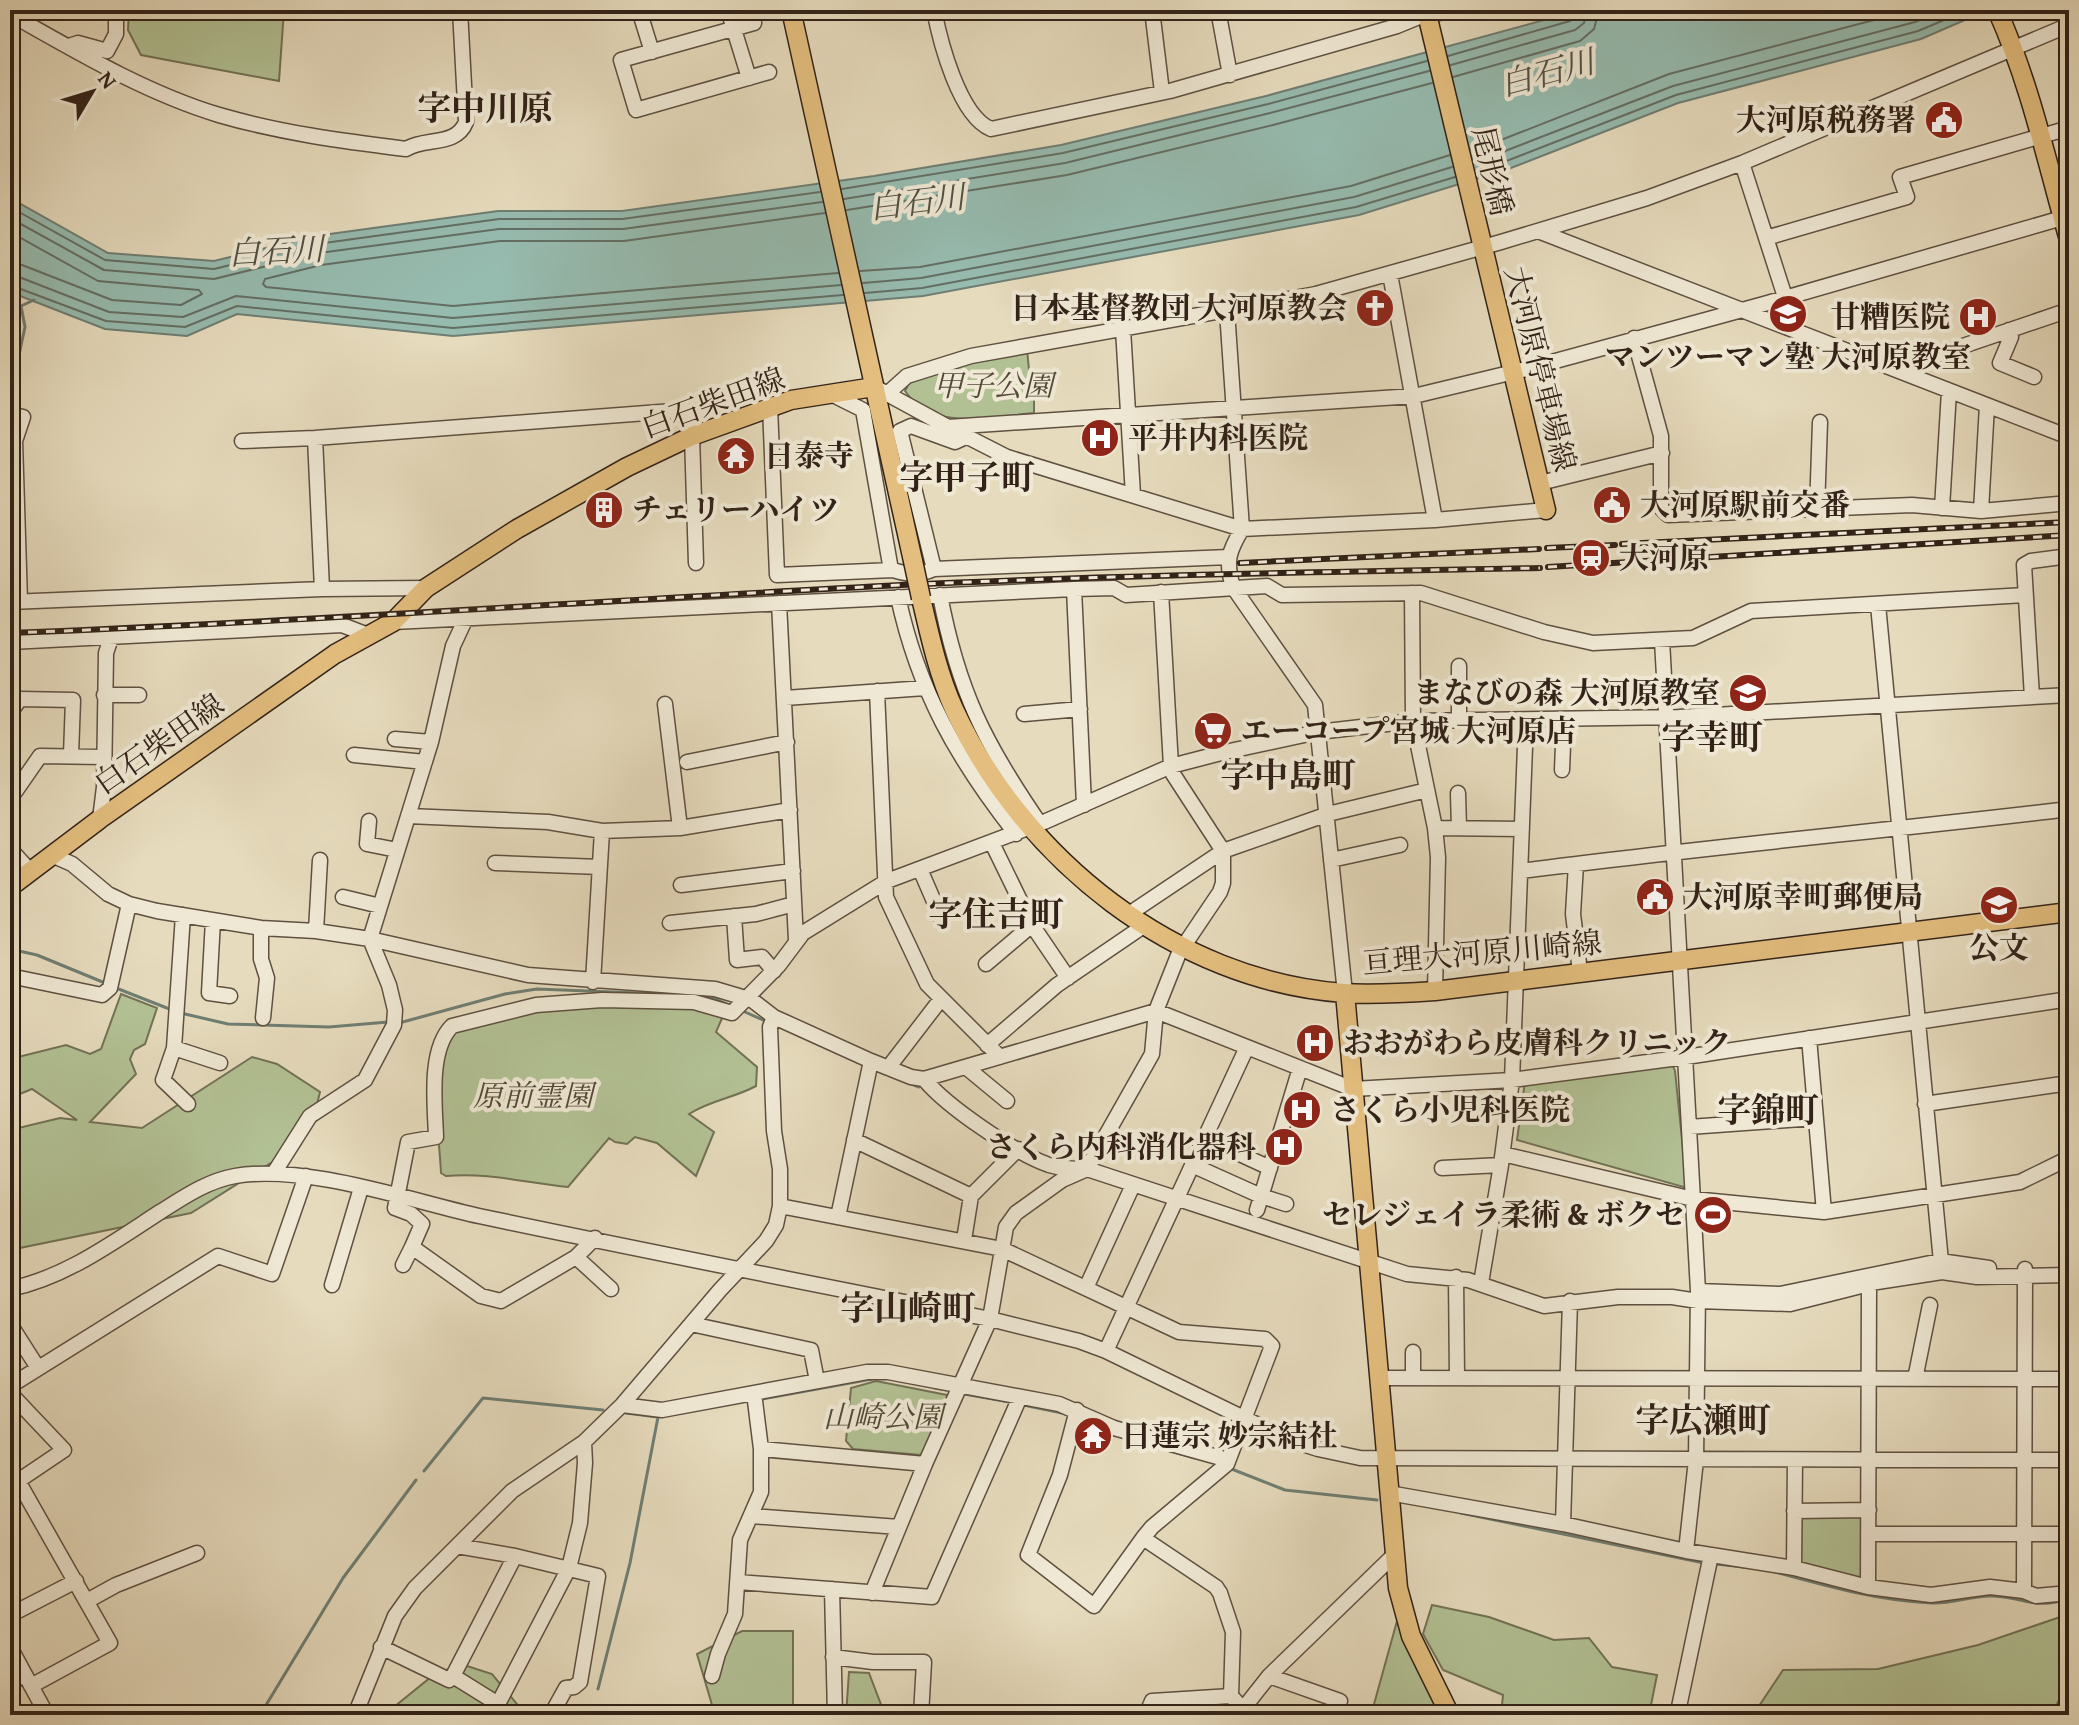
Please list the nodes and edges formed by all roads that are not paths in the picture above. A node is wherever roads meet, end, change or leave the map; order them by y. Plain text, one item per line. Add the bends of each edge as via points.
1 (116, 10) edge
2 (460, 10) edge
3 (639, 10) edge
4 (728, 10) edge
5 (791, 10) edge
6 (934, 10) edge
7 (1152, 10) edge
8 (1218, 10) edge
9 (1455, 10) edge
10 (1997, 10) edge
11 (10, 14) edge
12 (1427, 15) edge
13 (754, 23) dead end
14 (2069, 25) edge
15 (733, 29) junction
16 (2013, 46) junction
17 (68, 47) junction
18 (652, 52) junction
19 (769, 72) dead end
20 (1230, 75) junction
21 (749, 78) junction
22 (1162, 92) junction
23 (2069, 128) edge
24 (2041, 136) junction
25 (1742, 163) junction
26 (2066, 217) edge
27 (1538, 231) junction
28 (1766, 238) junction
29 (2069, 240) edge
30 (1481, 244) junction
31 (1390, 274) junction
32 (1785, 297) junction
33 (1738, 310) junction
34 (2069, 310) edge
35 (1227, 311) junction
36 (1123, 329) junction
37 (2009, 330) junction
38 (1634, 338) junction
39 (1895, 369) junction
40 (1512, 372) junction
41 (2034, 377) dead end
42 (877, 384) junction
43 (1949, 391) junction
44 (831, 394) junction
45 (1414, 396) junction
46 (1987, 405) junction
47 (770, 407) junction
48 (1234, 410) junction
49 (10, 414) edge
50 (1129, 416) junction
51 (1820, 422) dead end
52 (948, 427) junction
53 (692, 436) junction
54 (968, 436) junction
55 (2069, 437) edge
56 (315, 438) junction
57 (242, 441) dead end
58 (1662, 453) junction
59 (1540, 483) junction
60 (1133, 495) junction
61 (2069, 503) edge
62 (1942, 508) junction
63 (1546, 510) joint
64 (1817, 510) junction
65 (1981, 511) junction
66 (1435, 520) junction
67 (1242, 529) junction
68 (2069, 556) edge
69 (1229, 557) junction
70 (696, 563) dead end
71 (934, 569) junction
72 (891, 570) junction
73 (1233, 587) junction
74 (426, 588) junction
75 (322, 589) junction
76 (1074, 589) junction
77 (1161, 592) junction
78 (1412, 593) junction
79 (940, 595) junction
80 (2025, 595) junction
81 (898, 597) junction
82 (15, 602) edge
83 (779, 603) junction
84 (1878, 605) junction
85 (466, 618) junction
86 (393, 622) junction
87 (112, 635) junction
88 (368, 635) junction
89 (1662, 640) junction
90 (10, 642) edge
91 (1459, 666) dead end
92 (925, 688) junction
93 (877, 691) junction
94 (104, 695) junction
95 (139, 695) dead end
96 (2069, 695) edge
97 (2032, 697) junction
98 (785, 698) junction
99 (665, 704) dead end
100 (1888, 705) junction
101 (1080, 709) junction
102 (10, 713) edge
103 (1024, 714) dead end
104 (1667, 717) junction
105 (1564, 720) junction
106 (1413, 721) junction
107 (1459, 721) junction
108 (1526, 721) junction
109 (1318, 732) junction
110 (395, 739) dead end
111 (431, 742) junction
112 (787, 742) junction
113 (71, 755) junction
114 (354, 755) dead end
115 (103, 757) junction
116 (425, 762) junction
117 (687, 762) dead end
118 (1171, 766) junction
119 (1562, 770) dead end
120 (10, 789) edge
121 (1427, 790) junction
122 (1458, 793) dead end
123 (1084, 805) junction
124 (2069, 809) edge
125 (790, 810) junction
126 (1328, 814) junction
127 (408, 816) junction
128 (100, 819) junction
129 (369, 821) dead end
130 (680, 828) junction
131 (1029, 828) junction
132 (1435, 828) junction
133 (1459, 828) junction
134 (1522, 829) junction
135 (1900, 829) junction
136 (602, 831) junction
137 (992, 843) junction
138 (1400, 845) dead end
139 (10, 849) edge
140 (397, 850) junction
141 (1223, 851) junction
142 (1674, 851) junction
143 (54, 856) junction
144 (320, 860) dead end
145 (1331, 860) junction
146 (495, 863) dead end
147 (1576, 864) junction
148 (600, 867) junction
149 (920, 869) junction
150 (793, 871) junction
151 (1521, 871) junction
152 (31, 872) junction
153 (887, 881) junction
154 (681, 885) dead end
155 (10, 887) edge
156 (343, 897) dead end
157 (129, 904) junction
158 (794, 904) junction
159 (380, 906) junction
160 (2069, 912) edge
161 (1129, 914) junction
162 (183, 915) junction
163 (734, 916) junction
164 (213, 920) junction
165 (942, 920) dead end
166 (670, 923) dead end
167 (1032, 925) junction
168 (1145, 925) junction
169 (261, 928) junction
170 (316, 931) junction
171 (1910, 933) junction
172 (370, 939) junction
173 (796, 940) junction
174 (1182, 946) junction
175 (1679, 961) junction
176 (986, 964) dead end
177 (774, 971) junction
178 (1580, 972) junction
179 (10, 976) edge
180 (1068, 978) junction
181 (1516, 981) junction
182 (593, 982) junction
183 (1435, 991) junction
184 (1345, 993) junction
185 (230, 996) dead end
186 (748, 999) junction
187 (941, 999) junction
188 (2069, 999) edge
189 (1156, 1011) junction
190 (774, 1017) junction
191 (263, 1018) dead end
192 (1917, 1021) junction
193 (1809, 1038) junction
194 (987, 1045) junction
195 (1247, 1047) junction
196 (174, 1048) junction
197 (1000, 1057) junction
198 (1686, 1057) junction
199 (871, 1061) junction
200 (220, 1063) dead end
201 (888, 1068) junction
202 (967, 1068) junction
203 (1300, 1068) junction
204 (924, 1079) junction
205 (1512, 1080) junction
206 (2069, 1083) edge
207 (1353, 1089) junction
208 (1007, 1101) dead end
209 (188, 1104) dead end
210 (1925, 1104) junction
211 (1816, 1118) junction
212 (1689, 1127) junction
213 (1205, 1138) junction
214 (854, 1140) junction
215 (1018, 1149) junction
216 (2069, 1158) edge
217 (1502, 1159) junction
218 (1192, 1165) junction
219 (1270, 1168) junction
220 (1442, 1168) dead end
221 (1087, 1169) junction
222 (274, 1173) junction
223 (306, 1176) junction
224 (1133, 1185) junction
225 (361, 1188) junction
226 (397, 1196) junction
227 (971, 1196) junction
228 (1934, 1196) junction
229 (1693, 1199) junction
230 (1176, 1200) junction
231 (1259, 1203) junction
232 (1286, 1204) dead end
233 (780, 1206) junction
234 (1494, 1209) junction
235 (1824, 1212) junction
236 (838, 1217) junction
237 (1538, 1220) dead end
238 (595, 1238) junction
239 (964, 1240) junction
240 (412, 1247) junction
241 (1002, 1249) junction
242 (576, 1257) junction
243 (1368, 1260) junction
244 (403, 1265) dead end
245 (1941, 1266) junction
246 (2069, 1266) edge
247 (740, 1269) junction
248 (2025, 1273) junction
249 (2069, 1275) edge
250 (1456, 1277) junction
251 (1481, 1279) junction
252 (332, 1285) dead end
253 (1869, 1286) junction
254 (1086, 1288) junction
255 (10, 1289) edge
256 (611, 1289) dead end
257 (1698, 1296) junction
258 (1570, 1301) junction
259 (1930, 1305) dead end
260 (1126, 1307) junction
261 (990, 1319) junction
262 (10, 1324) edge
263 (691, 1324) junction
264 (1106, 1351) junction
265 (1413, 1352) dead end
266 (38, 1368) junction
267 (1378, 1378) junction
268 (1413, 1378) junction
269 (1457, 1378) junction
270 (1566, 1378) junction
271 (1697, 1379) junction
272 (1869, 1379) junction
273 (1915, 1379) junction
274 (2024, 1379) junction
275 (2069, 1379) edge
276 (817, 1381) junction
277 (10, 1386) edge
278 (959, 1387) junction
279 (10, 1393) edge
280 (754, 1393) junction
281 (1020, 1397) junction
282 (622, 1405) junction
283 (1076, 1414) junction
284 (1243, 1419) junction
285 (584, 1442) junction
286 (761, 1449) junction
287 (1386, 1459) junction
288 (1564, 1460) junction
289 (1696, 1460) junction
290 (1795, 1460) junction
291 (1869, 1460) junction
292 (2023, 1460) junction
293 (2069, 1460) edge
294 (925, 1464) junction
295 (1225, 1465) junction
296 (1389, 1493) junction
297 (1869, 1510) junction
298 (1794, 1511) junction
299 (751, 1516) junction
300 (1563, 1524) junction
301 (899, 1527) junction
302 (1868, 1534) junction
303 (2024, 1534) junction
304 (2069, 1534) edge
305 (1143, 1538) junction
306 (457, 1546) junction
307 (1686, 1551) junction
308 (197, 1553) dead end
309 (1394, 1555) junction
310 (515, 1556) junction
311 (1710, 1560) junction
312 (569, 1568) junction
313 (1794, 1568) junction
314 (76, 1581) junction
315 (738, 1582) junction
316 (1868, 1587) junction
317 (832, 1589) junction
318 (2024, 1591) junction
319 (872, 1593) junction
320 (2069, 1593) edge
321 (87, 1601) junction
322 (10, 1615) edge
323 (10, 1647) edge
324 (381, 1647) junction
325 (833, 1657) junction
326 (453, 1676) junction
327 (712, 1676) dead end
328 (1269, 1676) junction
329 (28, 1680) junction
330 (10, 1682) edge
331 (1231, 1696) junction
332 (1340, 1701) dead end
333 (1679, 1707) dead end
334 (2069, 1709) edge
335 (504, 1710) edge
336 (1244, 1713) edge
337 (47, 1715) edge
338 (355, 1715) edge
339 (551, 1715) edge
340 (835, 1715) edge
341 (921, 1715) edge
342 (1146, 1715) edge
343 (1450, 1715) edge
344 (2065, 1715) edge

1 - 17 street via 116,34 107,51 78,43
2 - 17 street via 466,122 452,138 416,142 406,149 306,137 218,114 156,91
3 - 18 street
4 - 15 street
5 - 42 main road
6 - 22 street via 941,48 965,101 981,125 991,129
7 - 22 street
8 - 20 street
9 - 12 street
10 - 16 main road
11 - 17 street
12 - 20 street
12 - 30 main road, 尾形橋
13 - 15 street
14 - 16 street
15 - 18 street
15 - 21 street
16 - 24 main road
16 - 25 street
18 - 21 street via 621,60 636,110
19 - 21 street
20 - 22 street
23 - 24 street
24 - 26 main road
24 - 28 street via 1900,177 1907,197
25 - 27 street
25 - 28 street
26 - 29 main road
26 - 32 street
27 - 30 street
27 - 33 street
28 - 32 street
30 - 31 street
30 - 40 main road, 大河原停車場線
31 - 35 street
31 - 45 street
32 - 33 street
33 - 38 street
33 - 39 street
34 - 37 street
35 - 36 street
35 - 48 street
36 - 42 street via 956,360
36 - 50 street
37 - 39 street
37 - 41 street via 2000,363
38 - 40 street
38 - 58 street
39 - 43 street
40 - 45 street
40 - 59 main road, 大河原停車場線
42 - 44 main road, 白石柴田線
42 - 52 street
42 - 131 main road, bridge via 939,668 974,749
43 - 46 street
43 - 62 street
44 - 47 main road, 白石柴田線
44 - 72 street via 863,410
45 - 48 street
45 - 66 street
46 - 55 street
46 - 65 street
47 - 53 main road, 白石柴田線
47 - 72 street via 777,575
48 - 50 street
48 - 67 street
49 - 82 street via 23,417 15,441
50 - 52 street
50 - 60 street
51 - 64 street
52 - 54 street
53 - 56 street via 686,410
53 - 70 street
53 - 74 main road, 白石柴田線 via 576,495
54 - 60 street via 1007,457
54 - 71 street via 955,442 911,426 900,431
56 - 57 street
56 - 75 street
58 - 59 street
58 - 64 street via 1661,508 1668,515
59 - 63 main road, 大河原停車場線
60 - 67 street
61 - 65 street
62 - 64 street
62 - 65 street
63 - 66 street
66 - 67 street
67 - 69 street
68 - 80 street via 2026,562
69 - 71 street
69 - 73 street
71 - 72 street via 903,574
73 - 77 street
73 - 78 street via 1267,586 1282,595
73 - 109 street via 1311,698
74 - 75 street
74 - 86 main road, 白石柴田線
75 - 82 street
76 - 77 street via 1114,588 1126,595
76 - 79 street
76 - 101 street
77 - 118 street
78 - 89 street via 1593,643
78 - 106 street
79 - 81 street
79 - 131 street via 973,713
80 - 84 street
80 - 97 street
81 - 83 street
81 - 92 street
83 - 85 street
83 - 98 street
84 - 89 street via 1751,611 1693,638
84 - 100 street
85 - 86 street
85 - 111 street via 453,646
86 - 88 main road, 白石柴田線
87 - 88 street via 342,625
87 - 90 street
87 - 94 street
88 - 128 main road, 白石柴田線
89 - 104 street
91 - 107 street
92 - 93 street
92 - 131 street via 970,774
93 - 98 street
93 - 153 street
94 - 95 street
94 - 115 street
96 - 97 street
97 - 100 street
98 - 112 street
99 - 130 street
100 - 104 street
100 - 135 street
101 - 103 street
101 - 123 street
102 - 113 street via 20,699 73,700
104 - 105 street
104 - 142 street
105 - 108 street
105 - 119 street
106 - 107 street
106 - 109 street
106 - 121 street
107 - 108 street
108 - 134 street
109 - 118 street
109 - 126 street
110 - 111 street
111 - 116 street
112 - 117 street
112 - 125 street
113 - 115 street
113 - 120 street via 40,756 15,792
114 - 116 street
115 - 128 street
116 - 127 street
118 - 123 street
118 - 141 street
121 - 126 street
121 - 132 street
122 - 133 street
123 - 131 street
124 - 135 street
125 - 130 street
125 - 150 street
126 - 141 street
126 - 145 street
127 - 136 street via 548,822
127 - 140 street
128 - 143 main road, 白石柴田線
129 - 140 street via 367,844
130 - 136 street
131 - 137 street
131 - 161 main road via 1066,866
132 - 133 street
132 - 183 street
133 - 134 street
134 - 151 street
135 - 142 street
135 - 171 street
136 - 148 street
137 - 149 street
137 - 167 street
138 - 145 street
139 - 152 street
140 - 159 street
141 - 161 street
141 - 174 street via 1220,892
142 - 147 street
142 - 175 street
143 - 152 main road, 白石柴田線
143 - 157 street
144 - 170 street
145 - 184 street
146 - 148 street
147 - 151 street
147 - 178 street via 1573,914
148 - 182 street
149 - 153 street
149 - 165 street
150 - 154 street
150 - 158 street
151 - 181 street
152 - 155 main road, 白石柴田線
153 - 173 street
153 - 187 street via 886,897 927,984
156 - 159 street
157 - 162 street
157 - 179 street via 106,993
158 - 163 street
158 - 173 street
159 - 172 street
160 - 171 main road, 亘理大河原川崎線
161 - 168 main road
162 - 164 street
162 - 196 street
163 - 166 street
163 - 177 street via 737,960 762,957
164 - 169 street
164 - 185 street via 209,993
167 - 176 street
167 - 180 street
168 - 174 main road
168 - 180 street
169 - 170 street
169 - 191 street via 267,978
170 - 172 street
171 - 175 main road, 亘理大河原川崎線
171 - 192 street
172 - 182 street via 498,969
172 - 222 street via 389,985 395,1022 365,1080 310,1116
173 - 177 street
174 - 184 main road via 1260,977
174 - 189 street
175 - 178 main road, 亘理大河原川崎線
175 - 198 street
177 - 186 street
178 - 181 main road, 亘理大河原川崎線
180 - 194 street
181 - 183 main road, 亘理大河原川崎線
181 - 205 street
182 - 186 street via 715,989
183 - 184 main road, 亘理大河原川崎線
184 - 207 main road, 亘理大河原川崎線
186 - 190 street
186 - 226 street via 732,1013 694,1002 555,1003 452,1026 445,1033 433,1082 436,1137 408,1142
187 - 194 street
187 - 201 street
188 - 192 street
189 - 195 street
189 - 197 street
189 - 221 street via 1152,1054
190 - 199 street
190 - 233 street via 770,1027
192 - 193 street
192 - 210 street
193 - 198 street
193 - 211 street
194 - 197 street
195 - 203 street
195 - 213 street
196 - 200 street
196 - 209 street via 163,1080
197 - 202 street
198 - 205 street
198 - 212 street
199 - 201 street
199 - 214 street
201 - 204 street
202 - 204 street
202 - 208 street
203 - 207 street
203 - 219 street
204 - 215 street
205 - 207 street
205 - 217 street
206 - 210 street
207 - 243 main road, 亘理大河原川崎線
210 - 228 street
211 - 212 street
211 - 235 street
212 - 229 street
213 - 218 street
213 - 219 street
214 - 227 street
214 - 236 street
215 - 221 street via 1046,1164
215 - 227 street
216 - 228 street via 2020,1182
217 - 220 street
217 - 229 street
217 - 234 street
218 - 230 street
218 - 231 street
219 - 231 street
221 - 224 street
221 - 241 street via 1016,1213 1006,1227
222 - 223 street
222 - 255 street via 213,1181 75,1266
223 - 225 street
223 - 266 street via 272,1274 218,1256
224 - 230 street
224 - 254 street
225 - 226 street
225 - 252 street
226 - 238 street
226 - 240 street via 395,1208 422,1224
227 - 239 street
228 - 235 street
228 - 245 street
229 - 235 street
229 - 257 street
230 - 243 street
230 - 260 street
231 - 232 street
233 - 236 street
233 - 247 street via 771,1233
234 - 237 street
234 - 251 street
236 - 239 street
238 - 242 street
238 - 247 street
239 - 241 street
240 - 242 street via 481,1296 501,1301
240 - 244 street
241 - 254 street
241 - 261 street
242 - 256 street
243 - 250 street via 1407,1274
243 - 267 main road, 亘理大河原川崎線
245 - 248 street via 1977,1277
245 - 253 street
245 - 257 street via 1780,1294
246 - 248 street
247 - 261 street
247 - 263 street
248 - 249 street
248 - 274 street
250 - 251 street
250 - 269 street
251 - 258 street via 1538,1305
253 - 257 street via 1790,1304
253 - 272 street
254 - 260 street
257 - 258 street
257 - 271 street
258 - 270 street
259 - 273 street
260 - 264 street
260 - 284 street via 1179,1332 1265,1339 1272,1346
261 - 264 street
261 - 278 street
262 - 266 street
263 - 276 street via 811,1350
263 - 282 street
264 - 284 street
265 - 268 street
266 - 277 street
267 - 268 street
267 - 287 main road, 亘理大河原川崎線
268 - 269 street
269 - 270 street
270 - 271 street
270 - 288 street
271 - 272 street
271 - 289 street
272 - 273 street
272 - 291 street
273 - 274 street
274 - 275 street
274 - 292 street
276 - 278 street via 878,1371
276 - 280 street
278 - 281 street
278 - 294 street
279 - 314 street via 64,1450 18,1481
280 - 282 street via 662,1410
280 - 286 street
281 - 283 street
281 - 319 street via 932,1597
282 - 285 street
283 - 295 street
283 - 305 street via 1060,1475 1028,1555 1094,1606
284 - 287 street via 1318,1449
284 - 295 street
285 - 306 street via 512,1491
285 - 312 street via 580,1523
286 - 294 street
286 - 299 street via 761,1492
287 - 288 street
287 - 296 main road, 亘理大河原川崎線
288 - 289 street
288 - 300 street
289 - 290 street
289 - 307 street
290 - 291 street
290 - 298 street
291 - 292 street
291 - 297 street
292 - 293 street
292 - 303 street
294 - 301 street
295 - 305 street
296 - 300 street
296 - 309 main road, 亘理大河原川崎線
297 - 298 street
297 - 302 street
298 - 313 street
299 - 301 street
299 - 315 street via 740,1540
300 - 307 street
301 - 319 street
302 - 303 street
302 - 316 street
303 - 304 street
303 - 318 street
305 - 331 street via 1220,1593 1233,1632
306 - 310 street
306 - 324 street via 403,1602
307 - 311 street
308 - 321 street
309 - 328 street
309 - 343 main road, 亘理大河原川崎線 via 1411,1636
310 - 312 street
310 - 326 street
311 - 313 street
311 - 333 street
312 - 335 street
312 - 339 street via 598,1576 580,1682 566,1688
313 - 316 street
314 - 321 street
314 - 322 street
315 - 317 street
315 - 327 street via 735,1614
316 - 318 street via 1931,1595 1990,1587
317 - 319 street
317 - 325 street
318 - 320 street via 2036,1596
321 - 329 street via 110,1643
323 - 329 street
324 - 326 street via 449,1680
324 - 338 street
325 - 340 street
325 - 341 street via 924,1662
326 - 335 street
328 - 332 street
328 - 336 street
329 - 330 street
329 - 337 street
331 - 336 street
331 - 342 street via 1152,1701
334 - 344 street

